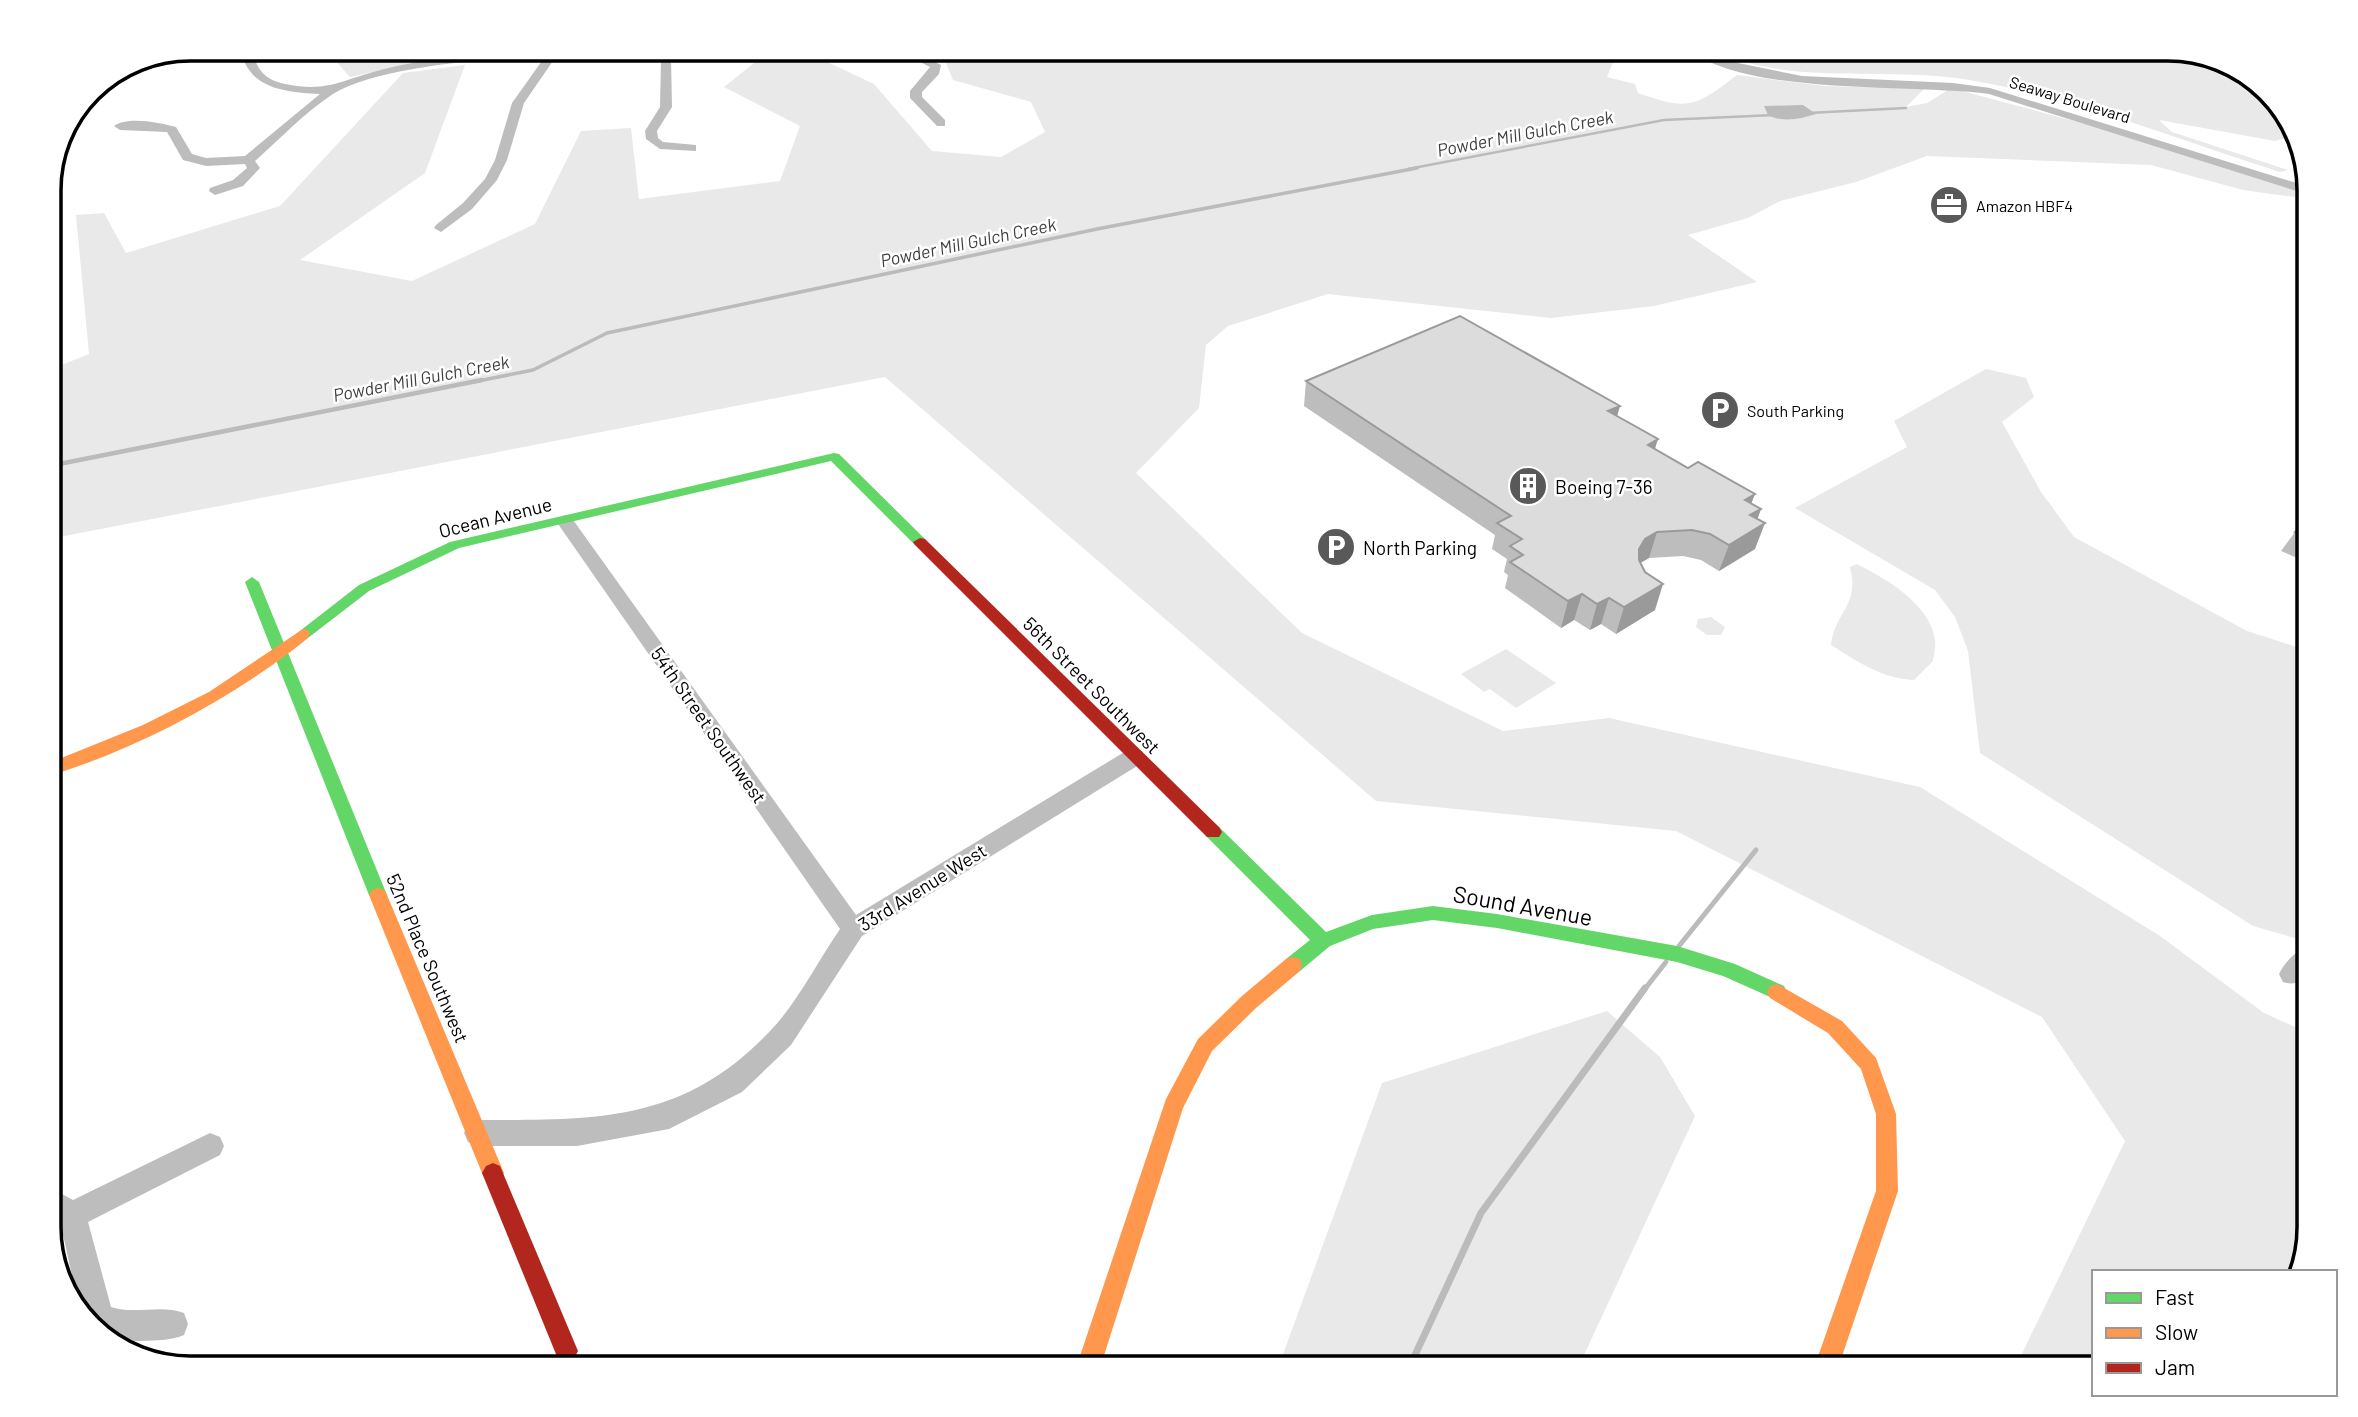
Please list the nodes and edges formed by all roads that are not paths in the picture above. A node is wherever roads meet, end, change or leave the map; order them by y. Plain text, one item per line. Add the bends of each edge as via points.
1 (1719, 61) edge
2 (248, 62) edge
3 (448, 62) edge
4 (547, 62) edge
5 (666, 62) edge
6 (928, 62) edge
7 (330, 91) junction
8 (941, 122) dead end
9 (120, 126) dead end
10 (692, 148) dead end
11 (248, 160) junction
12 (2296, 187) edge
13 (215, 191) dead end
14 (441, 228) dead end
15 (834, 457) joint
16 (565, 521) junction
17 (252, 582) dead end
18 (279, 654) junction
19 (1134, 757) junction
20 (62, 765) edge
21 (852, 929) junction
22 (1323, 941) junction
23 (478, 1132) junction
24 (211, 1146) dead end
25 (62, 1212) edge
26 (62, 1226) edge
27 (99, 1318) edge
28 (99, 1318) edge
29 (173, 1324) dead end
30 (565, 1351) dead end
31 (1092, 1356) edge
32 (1830, 1356) edge

1 - 12 street, Seaway Boulevard via 1766,76 1820,82 1944,84 1990,91
2 - 7 street via 259,78 281,86
3 - 7 street via 346,83
4 - 14 street via 519,100 506,130 501,160 490,180 470,206
5 - 10 street via 666,107 651,131 652,139 660,145
6 - 8 street via 936,65 935,72 916,91 916,98
7 - 11 street
9 - 11 street via 172,130 187,157 206,162
11 - 13 street via 254,168 238,183
15 - 16 street, Ocean Avenue
15 - 19 street, 56th Street Southwest
16 - 18 street, Ocean Avenue via 455,545 399,569 338,606
16 - 21 street, 54th Street Southwest
17 - 18 street, 52nd Place Southwest
18 - 20 street, Ocean Avenue via 200,700
18 - 23 street, 52nd Place Southwest
19 - 21 street, 33rd Avenue West
19 - 22 street, 56th Street Southwest
21 - 23 street, 33rd Avenue West via 782,1037 733,1083 656,1118 577,1133
22 - 31 street, Sound Avenue via 1205,1045 1173,1106
22 - 32 street, Sound Avenue via 1372,922 1433,914 1497,921 1676,954 1728,970 1787,996 1835,1027 1869,1064 1886,1114 1889,1155 1887,1191
23 - 30 street, 52nd Place Southwest
24 - 25 street
26 - 28 street
27 - 29 street via 123,1326

